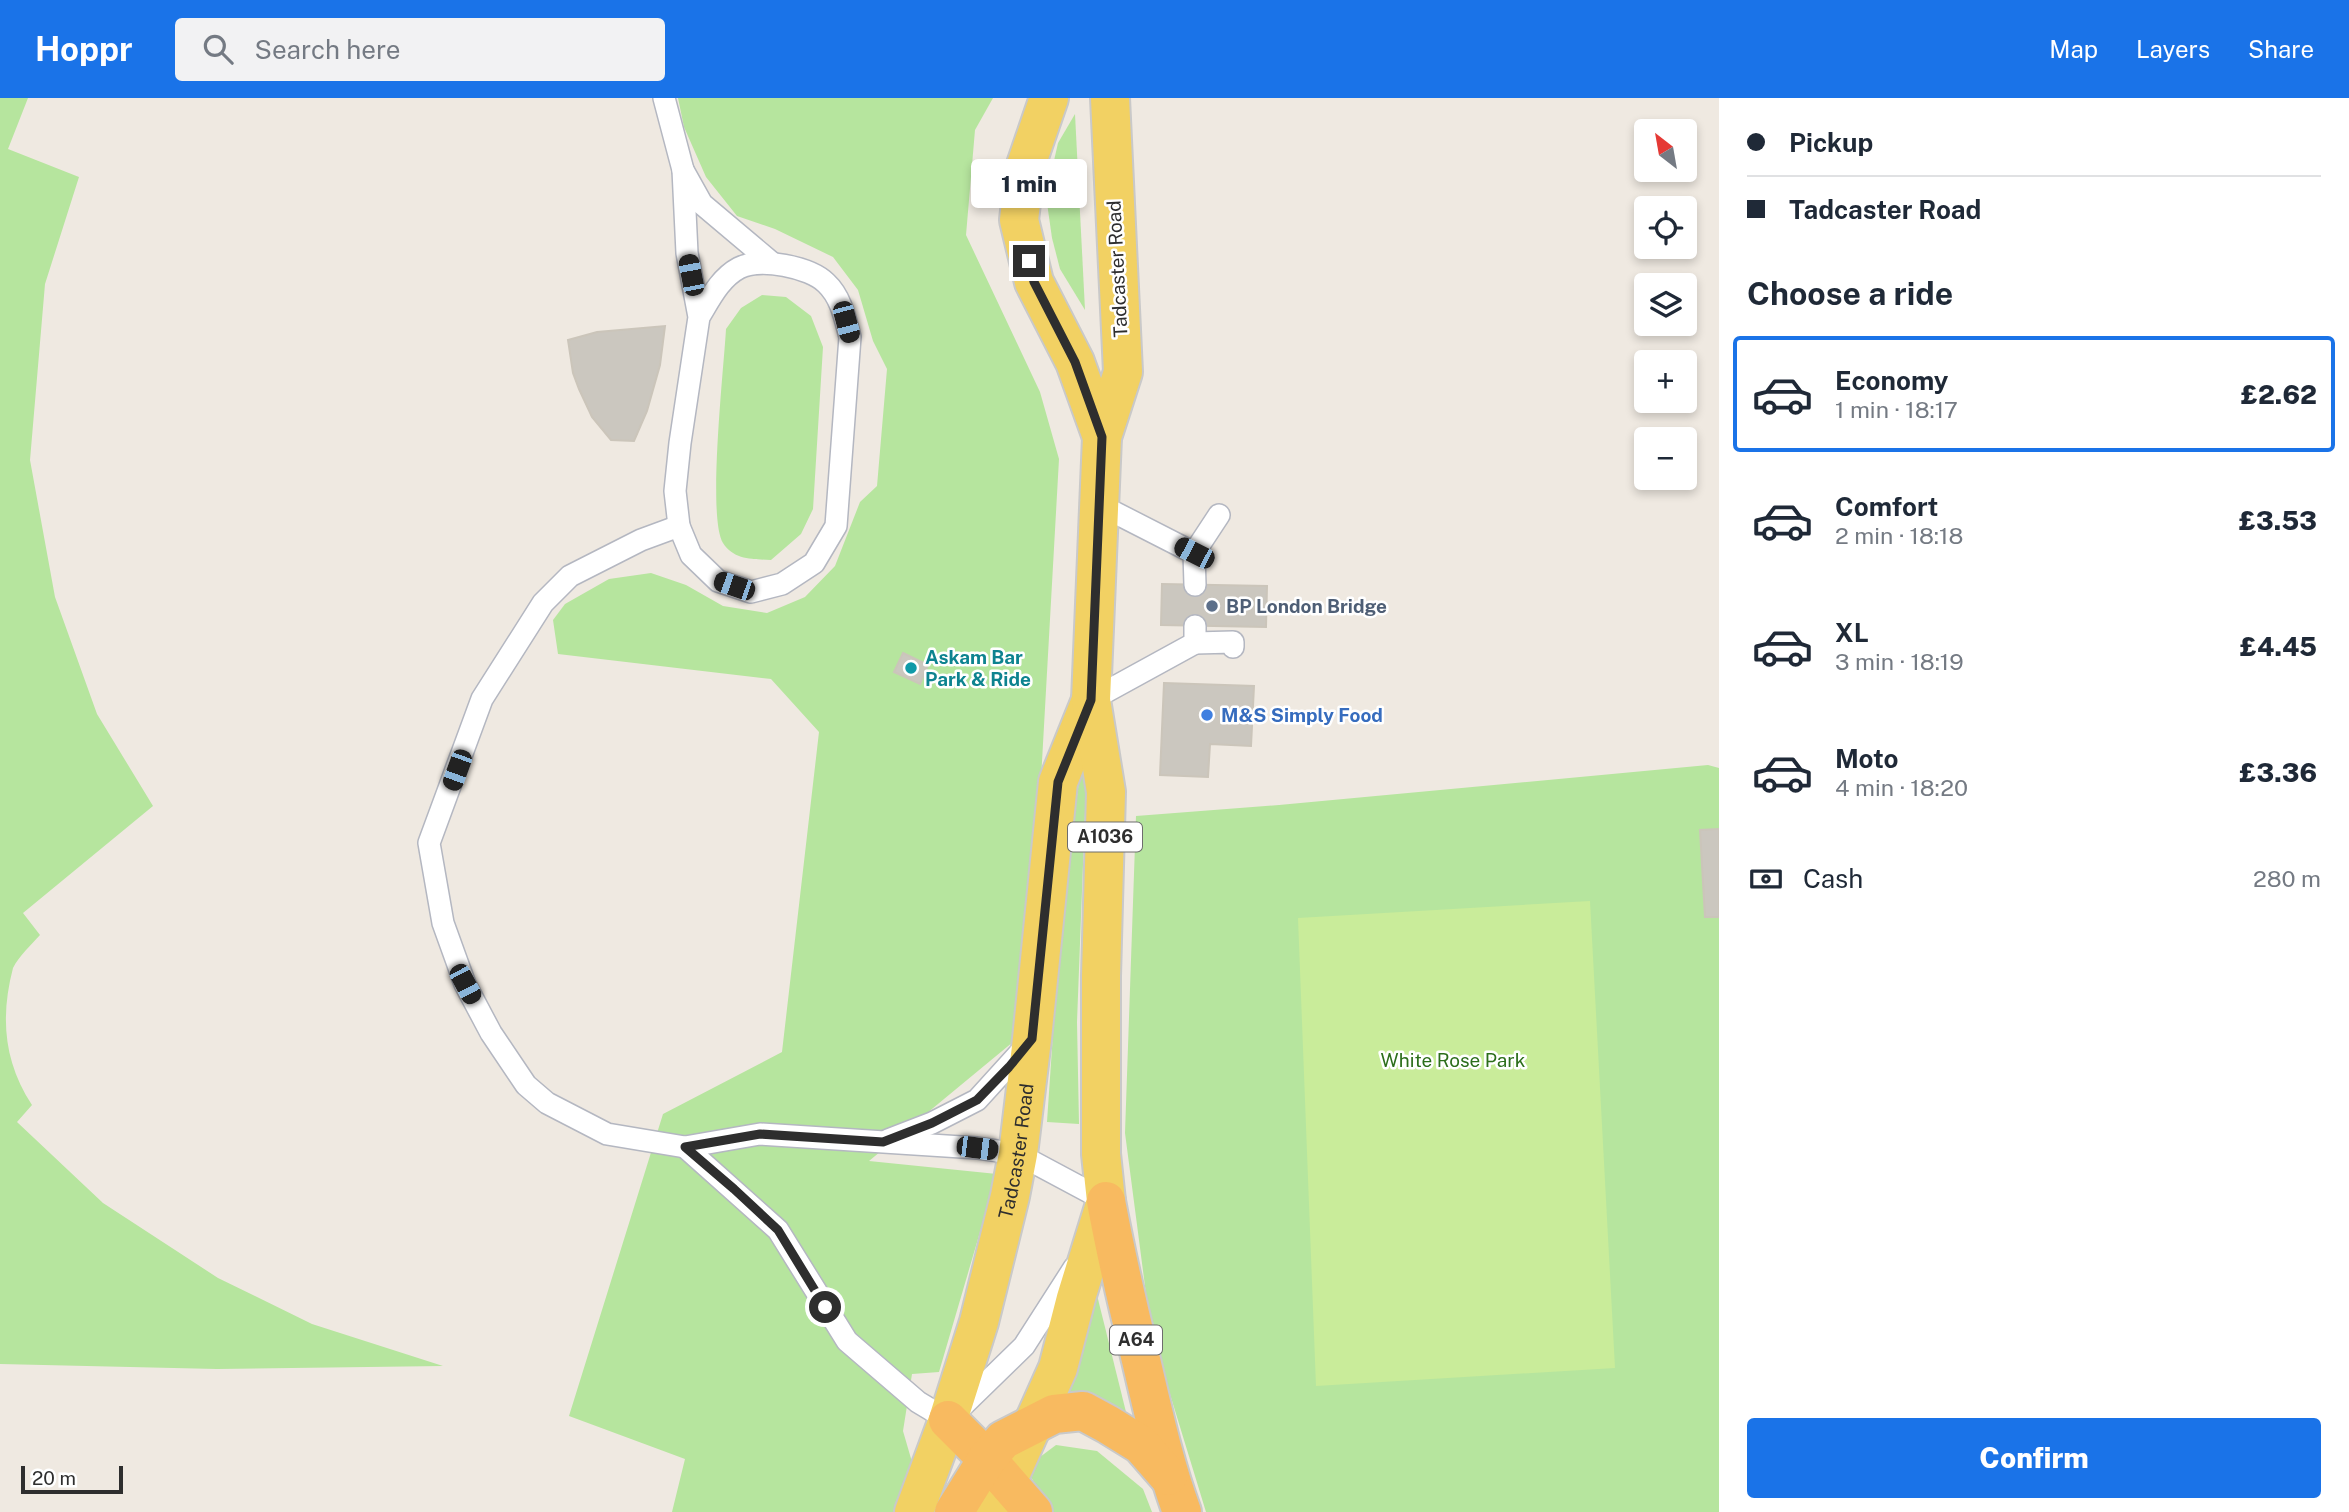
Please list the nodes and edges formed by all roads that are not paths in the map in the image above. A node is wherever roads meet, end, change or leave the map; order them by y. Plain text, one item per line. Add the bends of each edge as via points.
1 (664, 98) edge
2 (1049, 98) edge
3 (1110, 98) edge
4 (683, 170) junction
5 (772, 263) junction
6 (699, 317) junction
7 (1102, 437) junction
8 (1100, 505) junction
9 (1219, 515) dead end
10 (678, 526) junction
11 (1194, 553) junction
12 (1195, 585) dead end
13 (1233, 647) dead end
14 (1091, 700) junction
15 (1032, 1039) junction
16 (883, 1142) junction
17 (685, 1147) junction
18 (1018, 1154) junction
19 (1101, 1219) junction
20 (948, 1420) junction
21 (1033, 1423) junction
22 (994, 1484) edge
23 (1176, 1495) edge
24 (914, 1512) edge
25 (954, 1512) edge
26 (1033, 1512) edge

1 - 4 lane
2 - 7 main road, Tadcaster Road / A1036 via 1025,168 1019,220 1034,282 1075,362
3 - 7 main road, Tadcaster Road / A1036 via 1123,372
4 - 5 lane via 702,204
4 - 6 lane via 687,253
5 - 6 lane via 741,266 721,282
5 - 10 lane via 804,270 826,283 842,307 850,337 836,526 814,563 782,584 751,592 718,580 691,555
6 - 10 lane via 676,479
7 - 8 main road, Tadcaster Road / A1036
8 - 11 lane
8 - 14 main road, Tadcaster Road / A1036
9 - 11 lane
10 - 17 lane via 570,576 543,603 482,699 429,843 443,922 465,984 526,1085 547,1103 607,1134
11 - 12 lane
13 - 14 lane via 1233,642 1195,634
14 - 15 main road, Tadcaster Road / A1036 via 1058,782
14 - 19 main road, Tadcaster Road / A1036 via 1106,792
15 - 16 lane via 977,1100
15 - 18 main road, Tadcaster Road / A1036
16 - 17 lane via 760,1134
16 - 18 lane
17 - 20 lane via 778,1230 848,1341 918,1402
18 - 19 lane
18 - 20 main road, Tadcaster Road / A1036 via 979,1322
19 - 20 lane via 1024,1346
19 - 21 main road, Tadcaster Road / A1036 via 1058,1368
19 - 23 highway, A64 via 1116,1256
20 - 22 highway
20 - 24 main road, Tadcaster Road / A1036
21 - 22 highway via 1003,1440
21 - 23 highway, A64 via 1054,1414 1083,1411 1141,1446
22 - 25 highway
22 - 26 highway

